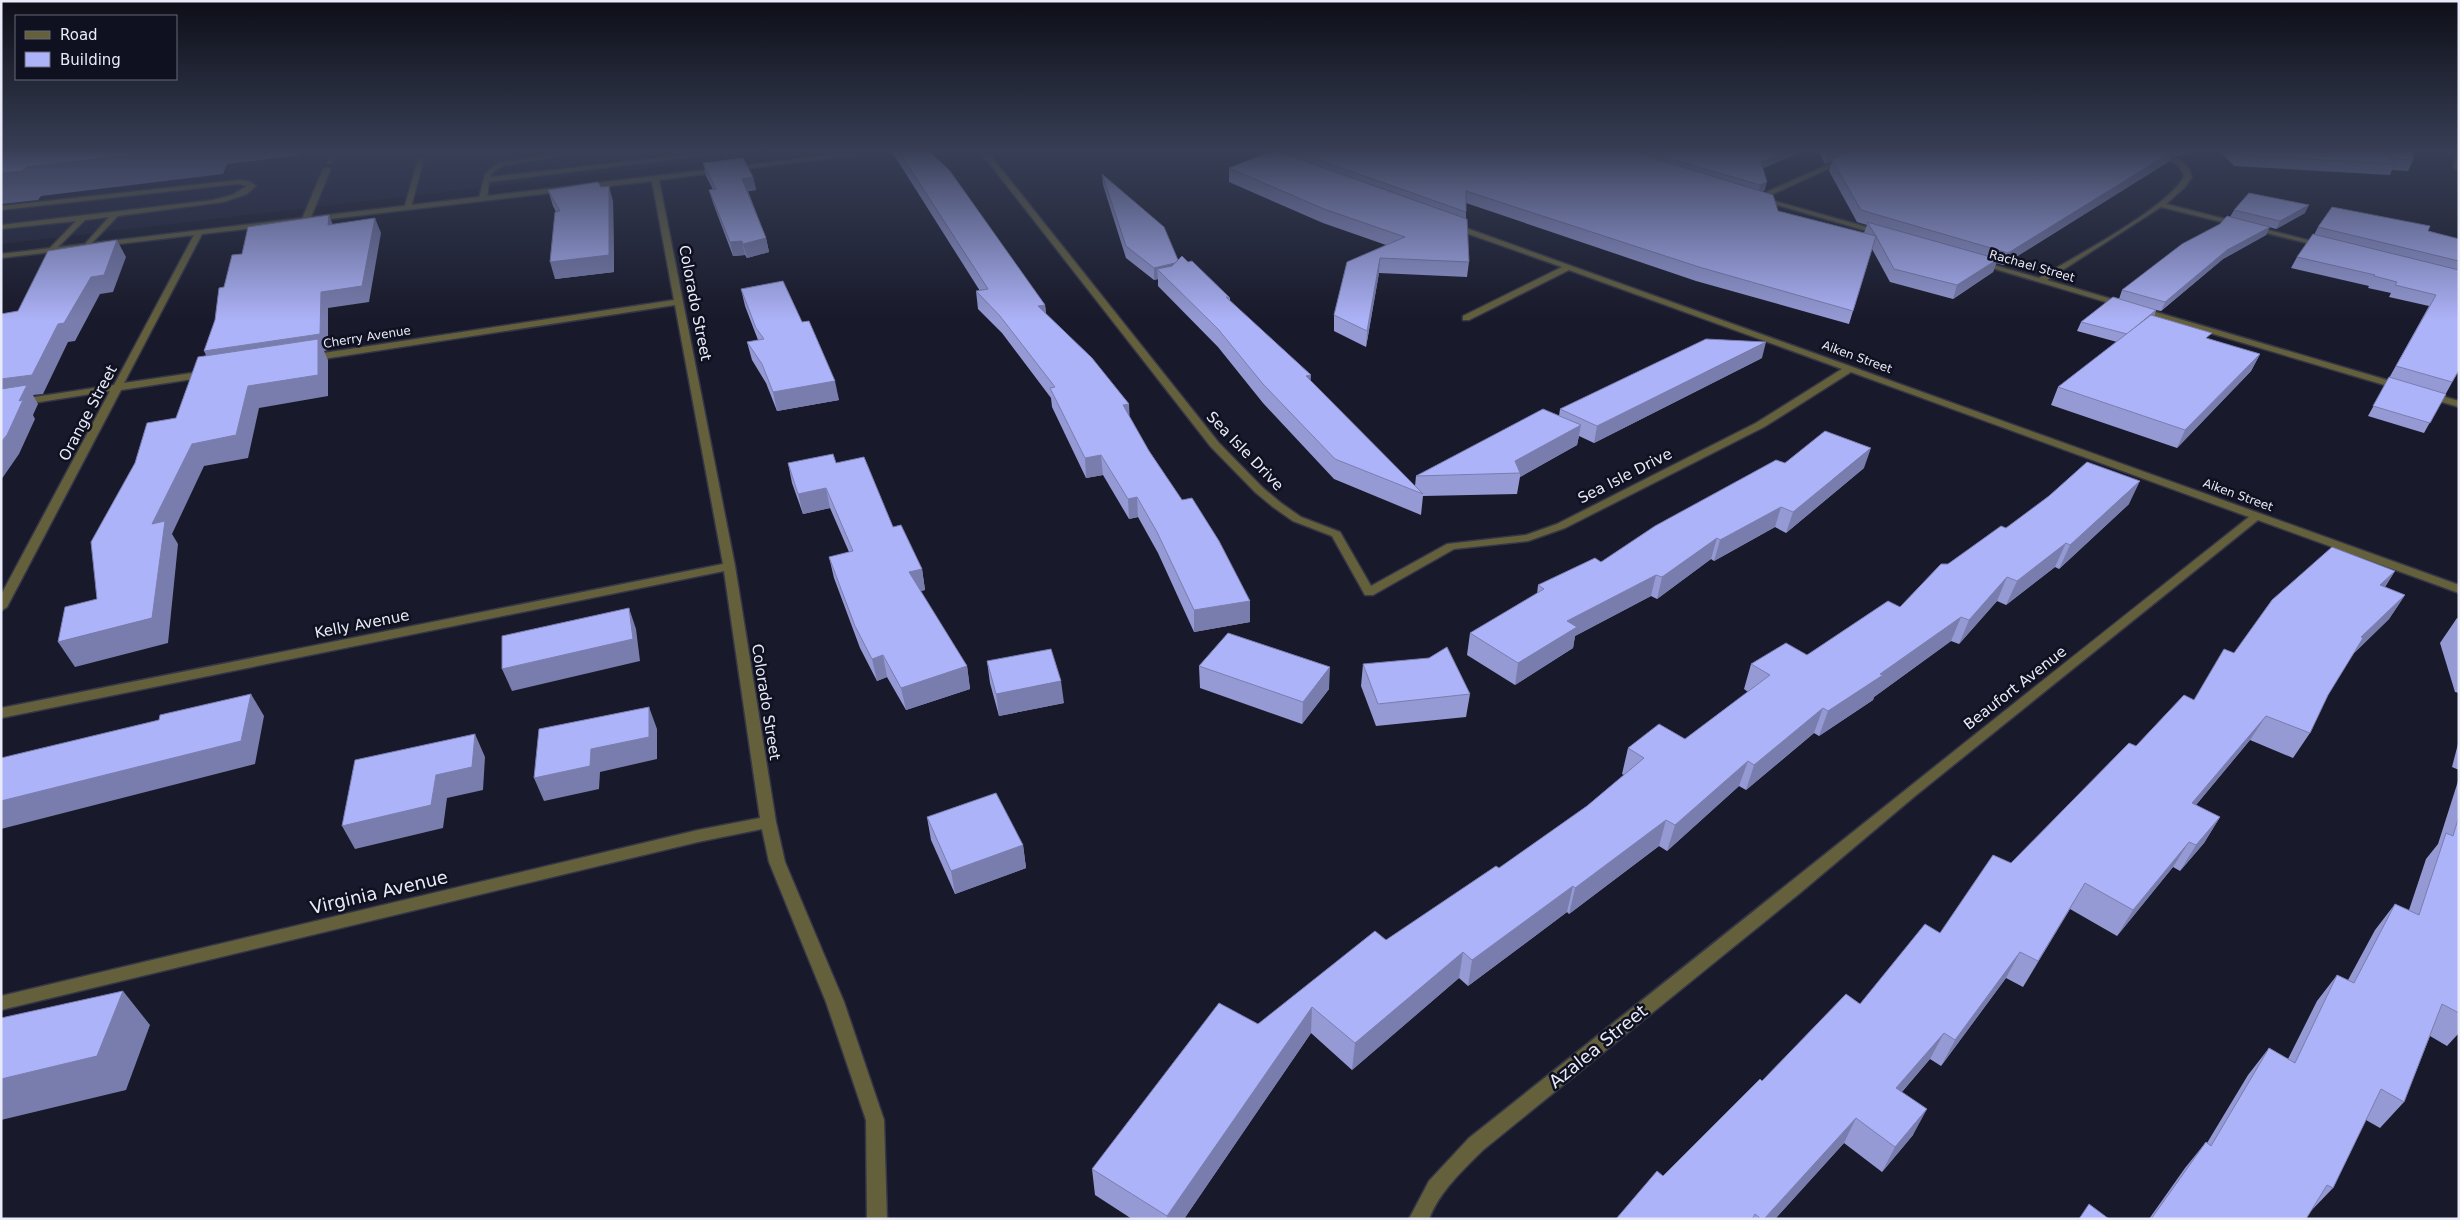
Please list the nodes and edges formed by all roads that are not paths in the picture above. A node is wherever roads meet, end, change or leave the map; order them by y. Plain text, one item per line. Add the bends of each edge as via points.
1 (176, 207) edge
2 (311, 207) edge
3 (407, 207) edge
4 (660, 207) edge
5 (1027, 207) edge
6 (1788, 207) edge
7 (2158, 207) edge
8 (2169, 207) edge
9 (114, 216) junction
10 (82, 219) junction
11 (306, 219) junction
12 (1439, 220) edge
13 (1, 227) edge
14 (200, 231) junction
15 (1889, 236) edge
16 (88, 245) junction
17 (2334, 248) edge
18 (53, 250) junction
19 (1, 256) edge
20 (1974, 262) edge
21 (1569, 267) junction
22 (2040, 281) junction
23 (678, 302) junction
24 (1466, 318) dead end
25 (296, 360) edge
26 (1851, 368) junction
27 (217, 372) edge
28 (119, 387) junction
29 (2411, 390) edge
30 (2421, 393) edge
31 (2459, 404) edge
32 (1, 406) edge
33 (2258, 515) junction
34 (729, 566) junction
35 (2459, 589) edge
36 (1, 607) edge
37 (1, 713) edge
38 (768, 822) junction
39 (1794, 889) joint
40 (1, 1003) edge
41 (876, 1219) edge
42 (1419, 1219) edge

1 - 9 street
2 - 11 street
3 - 11 street
4 - 23 street, Colorado Street
5 - 26 street, Sea Isle Drive via 1215,445 1277,505 1297,519 1336,534 1369,592 1452,546 1528,538 1561,526 1760,425
6 - 15 street
7 - 22 street
8 - 17 street
9 - 10 street
9 - 16 street
10 - 13 street
10 - 18 street
11 - 14 street
12 - 21 street, Aiken Street
14 - 16 street
14 - 28 street, Orange Street
16 - 18 street
18 - 19 street
20 - 22 street, Rachael Street
21 - 24 street
21 - 26 street, Aiken Street
22 - 29 street, Rachael Street
23 - 25 street, Cherry Avenue
23 - 34 street, Colorado Street
26 - 33 street, Aiken Street
27 - 28 street
28 - 32 street
28 - 36 street, Orange Street
30 - 31 street
33 - 35 street, Aiken Street
33 - 39 street, Beaufort Avenue via 1910,792
34 - 37 street, Kelly Avenue
34 - 38 street, Colorado Street
38 - 40 street, Virginia Avenue
38 - 41 street, Colorado Street via 777,862 835,1002 875,1120
39 - 42 street, Azalea Street via 1476,1144 1445,1173 1425,1202

